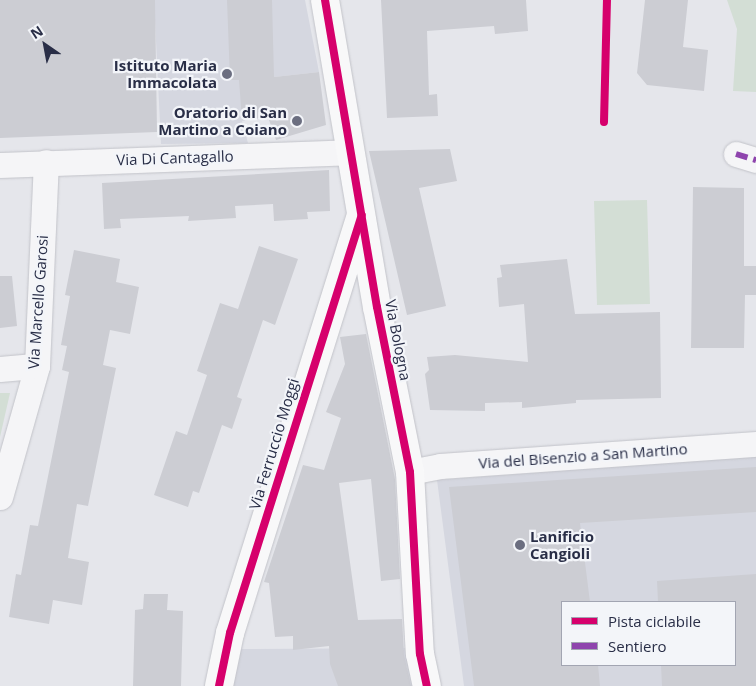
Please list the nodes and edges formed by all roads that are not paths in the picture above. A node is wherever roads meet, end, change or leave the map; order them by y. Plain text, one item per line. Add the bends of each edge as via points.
1 (325, 0) edge
2 (350, 152) junction
3 (46, 162) junction
4 (0, 166) edge
5 (362, 213) junction
6 (377, 307) junction
7 (329, 311) junction
8 (36, 366) junction
9 (0, 369) edge
10 (756, 444) edge
11 (410, 472) junction
12 (0, 497) edge
13 (219, 686) edge
14 (427, 686) edge

1 - 2 street, Via Bologna
2 - 3 street, Via Di Cantagallo
2 - 5 street, Via Bologna
3 - 4 street, Via Di Cantagallo
3 - 8 street, Via Marcello Garosi
5 - 6 street, Via Bologna
5 - 7 street, Via Ferruccio Moggi
6 - 7 street via 357,301
6 - 11 street, Via Bologna
7 - 13 street, Via Ferruccio Moggi via 230,633
8 - 9 street
8 - 12 street, Via Marcello Garosi
10 - 11 street, Via del Bisenzio a San Martino via 440,466
11 - 14 street, Via Bologna via 420,654

